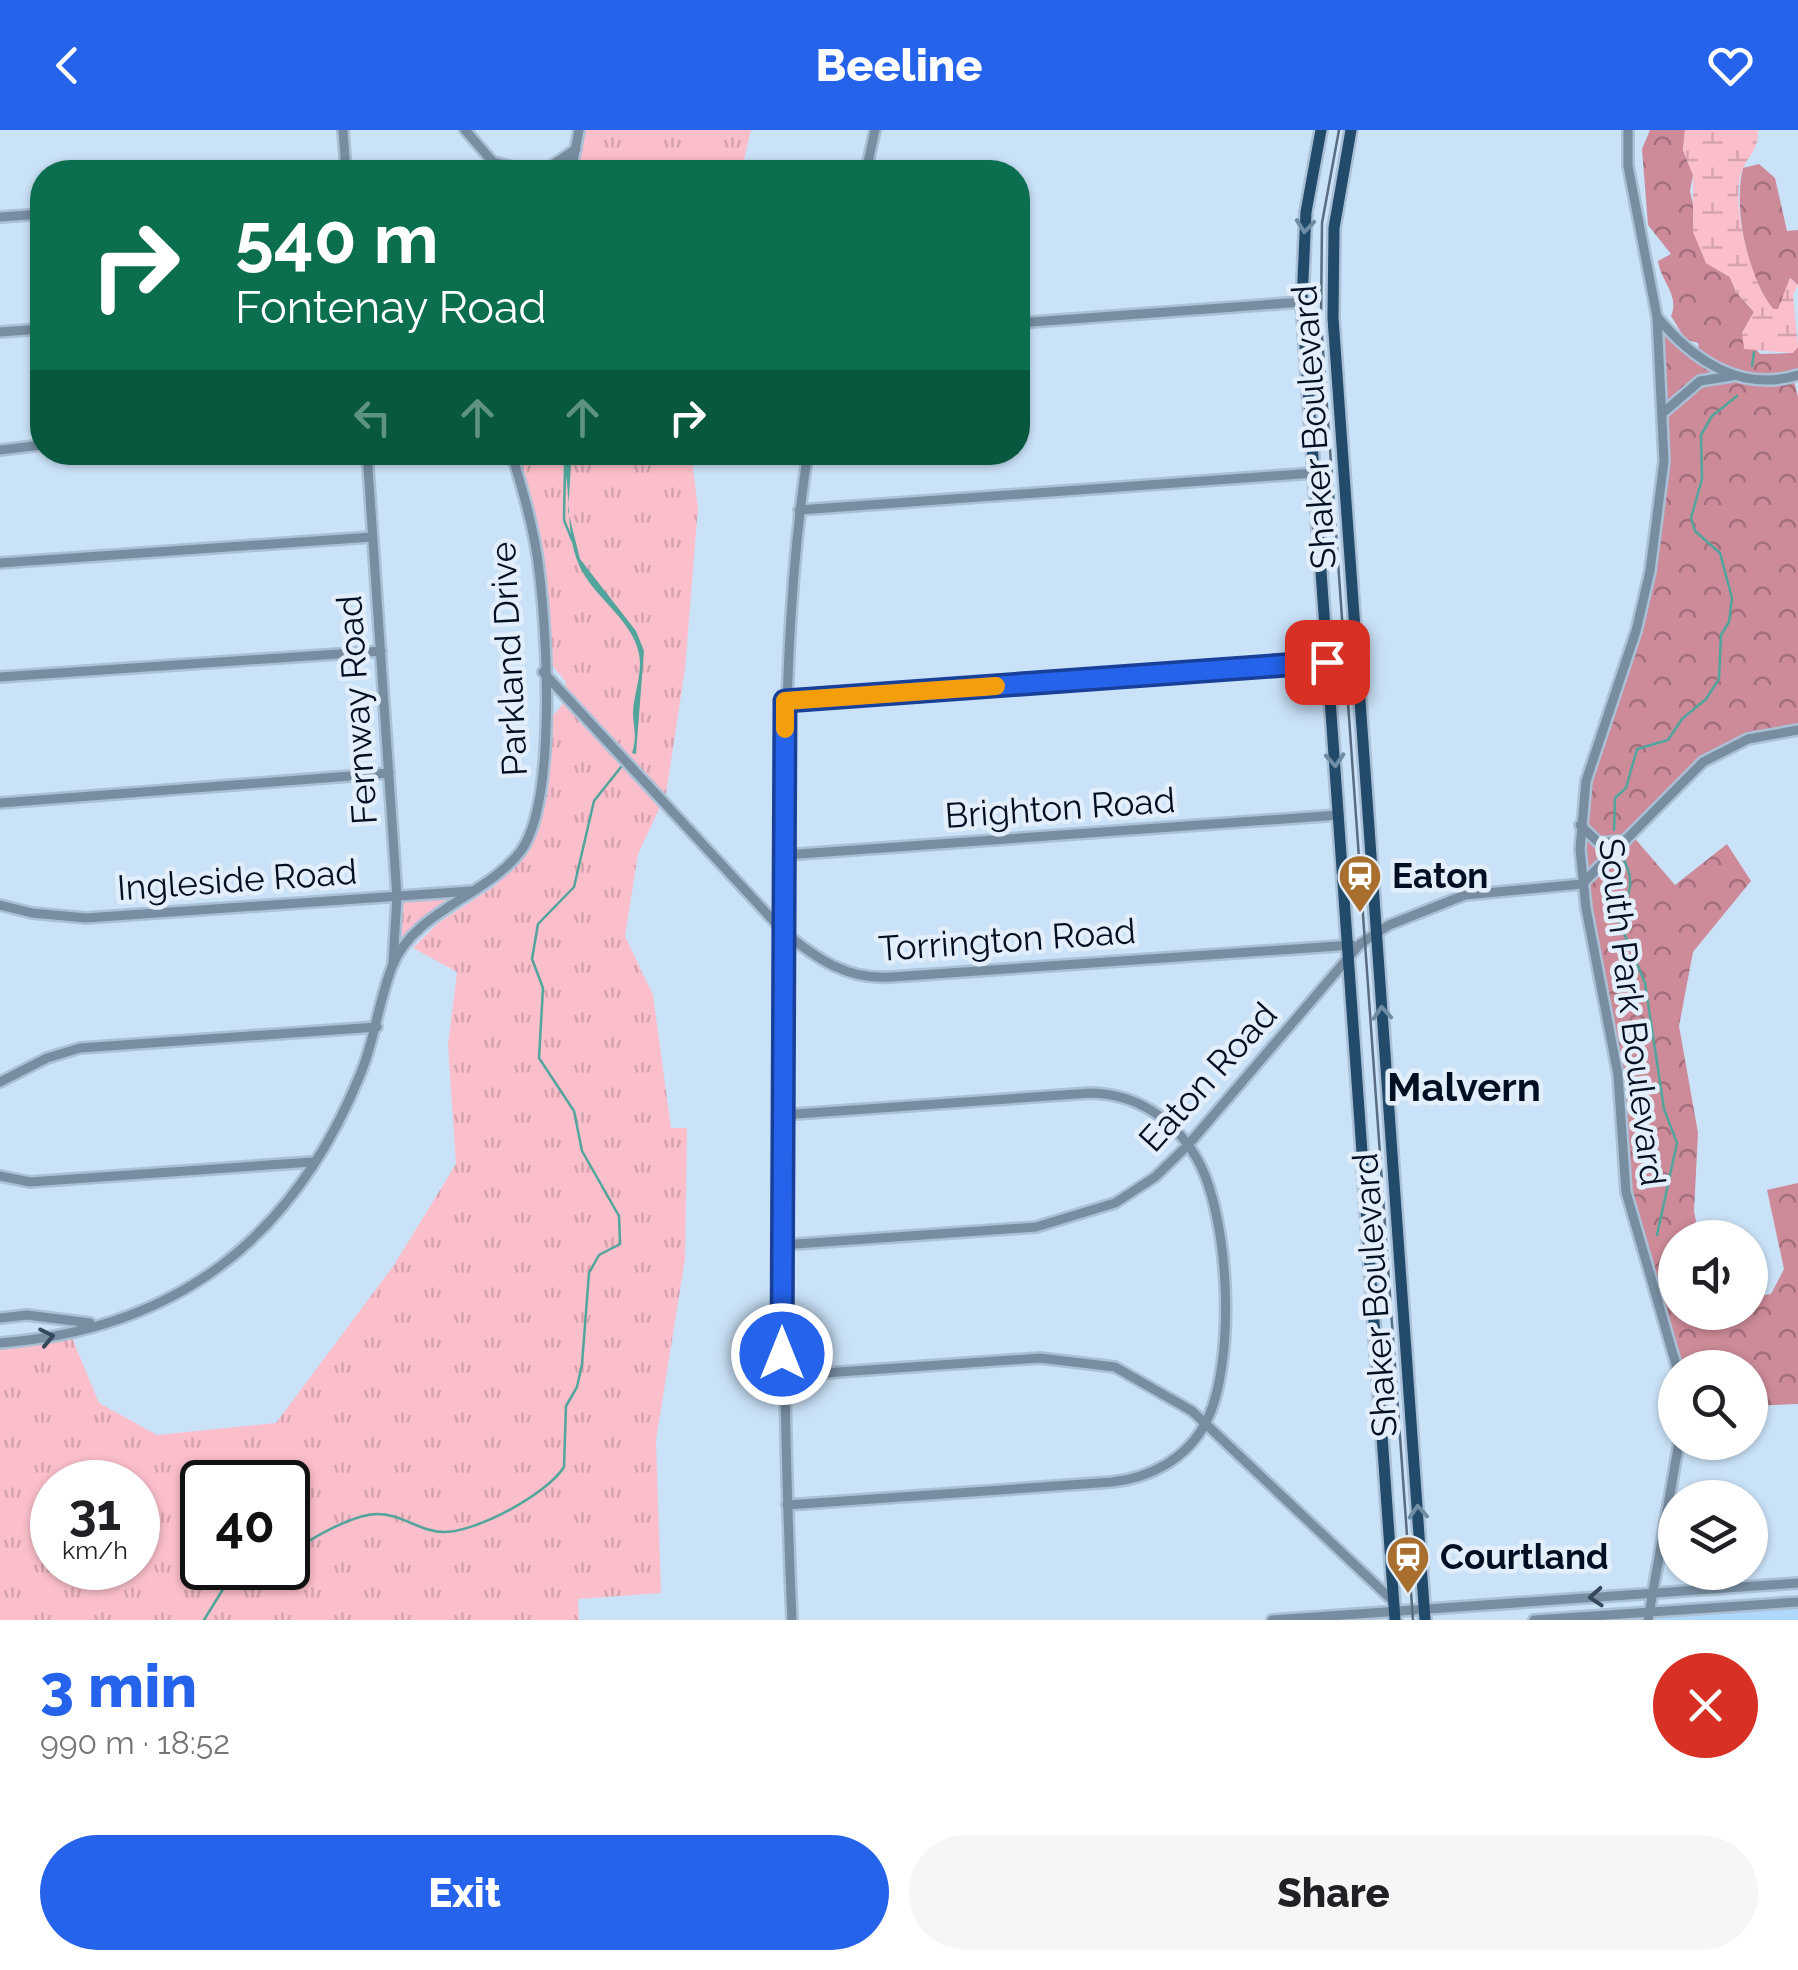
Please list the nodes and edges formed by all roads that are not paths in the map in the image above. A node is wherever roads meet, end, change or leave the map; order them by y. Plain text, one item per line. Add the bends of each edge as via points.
1 (343, 130) edge
2 (465, 130) edge
3 (579, 130) edge
4 (875, 130) edge
5 (1321, 130) edge
6 (1351, 130) edge
7 (1628, 130) edge
8 (576, 149) junction
9 (345, 160) edge
10 (491, 160) edge
11 (560, 160) edge
12 (574, 160) edge
13 (869, 160) edge
14 (30, 215) edge
15 (0, 217) edge
16 (1302, 302) junction
17 (1657, 318) junction
18 (1030, 322) edge
19 (30, 330) edge
20 (0, 332) edge
21 (1798, 375) edge
22 (1735, 376) junction
23 (1664, 412) junction
24 (30, 446) edge
25 (0, 450) edge
26 (368, 465) edge
27 (515, 465) edge
28 (806, 465) edge
29 (1314, 473) junction
30 (799, 510) junction
31 (372, 537) junction
32 (0, 563) edge
33 (381, 651) junction
34 (1327, 662) junction
35 (543, 672) junction
36 (0, 677) edge
37 (785, 701) junction
38 (1798, 730) edge
39 (389, 773) junction
40 (0, 803) edge
41 (1339, 815) junction
42 (1580, 825) junction
43 (1624, 840) junction
44 (784, 855) junction
45 (1582, 884) junction
46 (478, 890) junction
47 (397, 897) junction
48 (0, 905) edge
49 (784, 932) junction
50 (1377, 935) junction
51 (1354, 945) junction
52 (1348, 959) junction
53 (393, 963) junction
54 (376, 1027) junction
55 (0, 1082) edge
56 (782, 1115) junction
57 (1188, 1144) junction
58 (312, 1162) junction
59 (0, 1176) edge
60 (782, 1246) junction
61 (0, 1318) edge
62 (93, 1324) junction
63 (0, 1343) edge
64 (1672, 1350) edge
65 (782, 1376) junction
66 (1206, 1423) junction
67 (1676, 1460) edge
68 (787, 1506) junction
69 (1798, 1583) edge
70 (1654, 1593) junction
71 (1798, 1602) edge
72 (1394, 1611) edge
73 (1425, 1614) edge
74 (1649, 1616) edge
75 (1346, 1617) edge
76 (792, 1620) edge
77 (1272, 1620) edge
78 (1534, 1620) edge

1 - 9 street
2 - 10 street
3 - 8 street
4 - 13 street
5 -> 16 main road, Shaker Boulevard via 1304,229
6 - 50 main road, Shaker Boulevard via 1334,228 1332,318
7 - 17 street, South Park Boulevard via 1628,166
8 - 11 street
8 - 12 street
14 - 15 street
16 - 18 street
16 - 29 main road, Shaker Boulevard
17 - 22 street via 1696,358
17 - 23 street, South Park Boulevard
19 - 20 street
21 - 22 street via 1768,381
22 - 23 street via 1700,381
23 - 42 street, South Park Boulevard via 1650,571 1594,750
24 - 25 street
26 - 31 street, Fernway Road
27 - 35 street, Parkland Drive via 540,571
28 - 30 street
29 - 30 street
29 - 34 main road, Shaker Boulevard
30 - 37 street
31 - 32 street
31 - 33 street, Fernway Road
33 - 36 street
33 - 39 street, Fernway Road
34 - 37 street
34 -> 41 main road, Shaker Boulevard
35 - 46 street, Parkland Drive via 542,800 521,850
35 - 49 street, Torrington Road
37 - 44 street
38 - 43 street via 1748,738 1703,762
39 - 40 street
39 - 47 street, Fernway Road
41 - 44 street, Brighton Road
41 - 51 main road, Shaker Boulevard
42 - 43 street via 1599,843
42 - 45 street, South Park Boulevard
43 - 45 street
44 - 49 street
45 - 50 street via 1465,895
45 - 64 street, South Park Boulevard via 1618,1076 1626,1192
46 - 47 street, Ingleside Road
46 - 53 street, Parkland Drive via 420,930
47 - 48 street, Ingleside Road via 86,918
47 - 53 street, Fernway Road
49 - 51 street, Torrington Road via 826,963 880,978
49 - 56 street
50 - 51 street
73 -> 50 main road, Shaker Boulevard
51 - 52 main road, Shaker Boulevard
52 - 57 street, Eaton Road
52 - 72 main road, Shaker Boulevard
53 - 54 street, Parkland Drive
54 - 55 street via 80,1048
54 - 58 street, Parkland Drive via 348,1104
56 - 57 street via 1104,1094 1143,1104
56 - 60 street
57 - 60 street, Eaton Road via 1141,1188 1070,1220
57 - 66 street via 1212,1198 1223,1286 1220,1378
58 - 59 street via 30,1182
58 - 62 street, Parkland Drive via 265,1227 206,1280 150,1308
60 - 65 street
61 - 62 street, Parkland Drive
63 -> 62 street, Parkland Drive
65 - 66 street via 1027,1358 1086,1360 1146,1381
65 - 68 street
66 - 68 street via 1164,1467 1122,1481
66 - 72 street
67 - 70 street
68 - 76 street
69 - 70 street
70 -> 73 street
70 - 74 street
71 - 74 street
72 - 73 street
72 - 75 street
74 - 78 street
75 - 77 street

